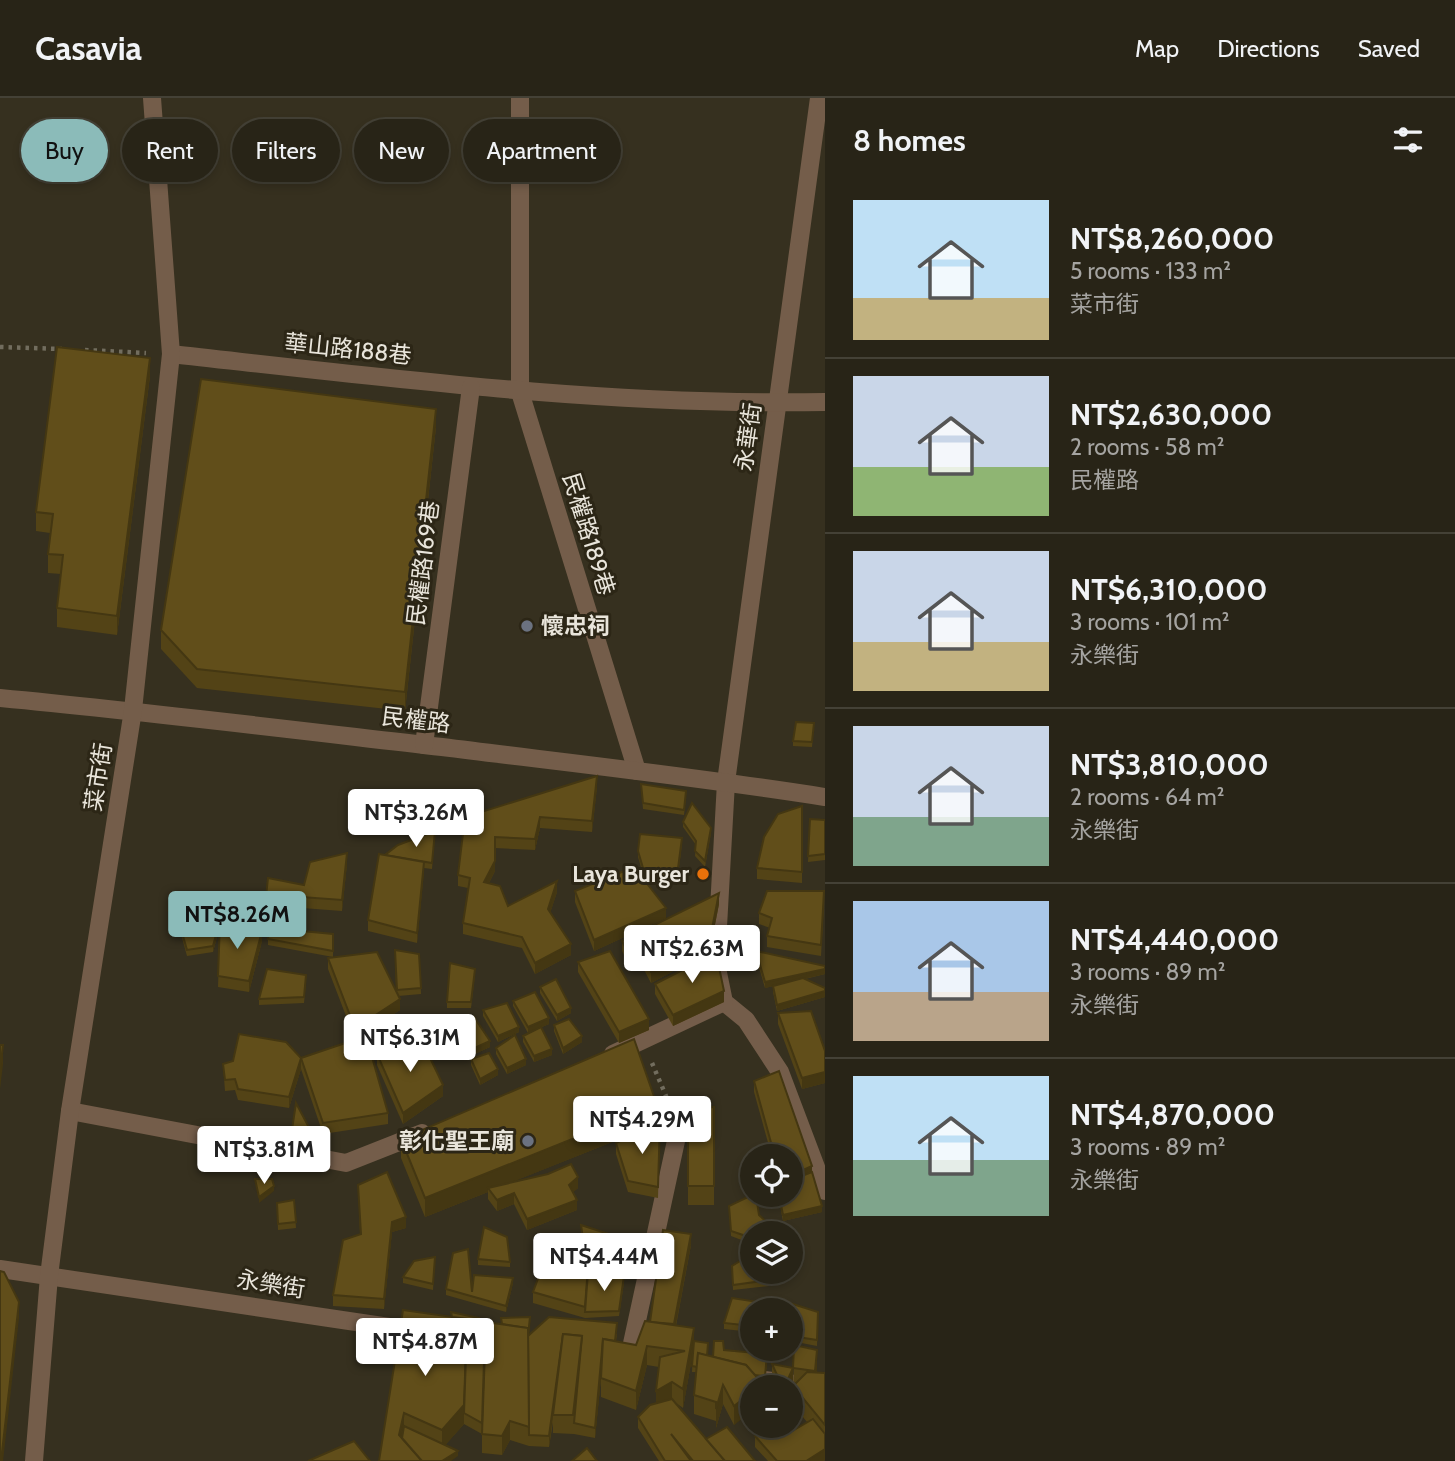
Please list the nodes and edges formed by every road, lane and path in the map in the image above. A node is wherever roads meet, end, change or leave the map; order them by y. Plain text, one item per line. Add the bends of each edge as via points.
1 (152, 98) edge
2 (520, 98) edge
3 (819, 98) edge
4 (0, 347) edge
5 (66, 349) edge
6 (79, 350) edge
7 (172, 354) junction
8 (471, 387) junction
9 (520, 392) junction
10 (825, 402) edge
11 (778, 403) junction
12 (0, 698) edge
13 (133, 710) junction
14 (424, 745) junction
15 (637, 771) junction
16 (726, 782) junction
17 (825, 797) edge
18 (724, 1002) junction
19 (643, 1042) junction
20 (592, 1063) edge
21 (70, 1111) junction
22 (439, 1126) edge
23 (679, 1127) joint
24 (825, 1191) edge
25 (0, 1269) edge
26 (50, 1276) junction
27 (435, 1334) edge
28 (628, 1362) edge
29 (723, 1375) edge
30 (825, 1388) edge
31 (34, 1461) edge

1 - 7 street, 菜市街
2 - 9 street
3 - 11 street, 永華街
4 - 5 path
6 - 7 path
7 - 8 street, 華山路188巷
7 - 13 street, 菜市街
8 - 9 street, 華山路188巷
8 - 14 street, 民權路169巷
9 - 11 street, 華山路188巷
9 - 15 street, 民權路189巷
10 - 11 street, 華山路188巷
11 - 16 street, 永華街
12 - 13 street, 民權路
13 - 14 street, 民權路
13 - 21 street, 菜市街
14 - 15 street, 民權路
15 - 16 street, 民權路
16 - 17 street, 民權路
16 - 18 street, 永華街 via 716,963
18 - 19 street
18 - 24 street via 746,1020 780,1072
19 - 20 street
19 - 23 path
21 - 22 street via 346,1163
21 - 26 street, 菜市街
23 - 28 street
25 - 26 street, 永樂街
26 - 27 street, 永樂街
26 - 31 street, 菜市街
29 - 30 street

